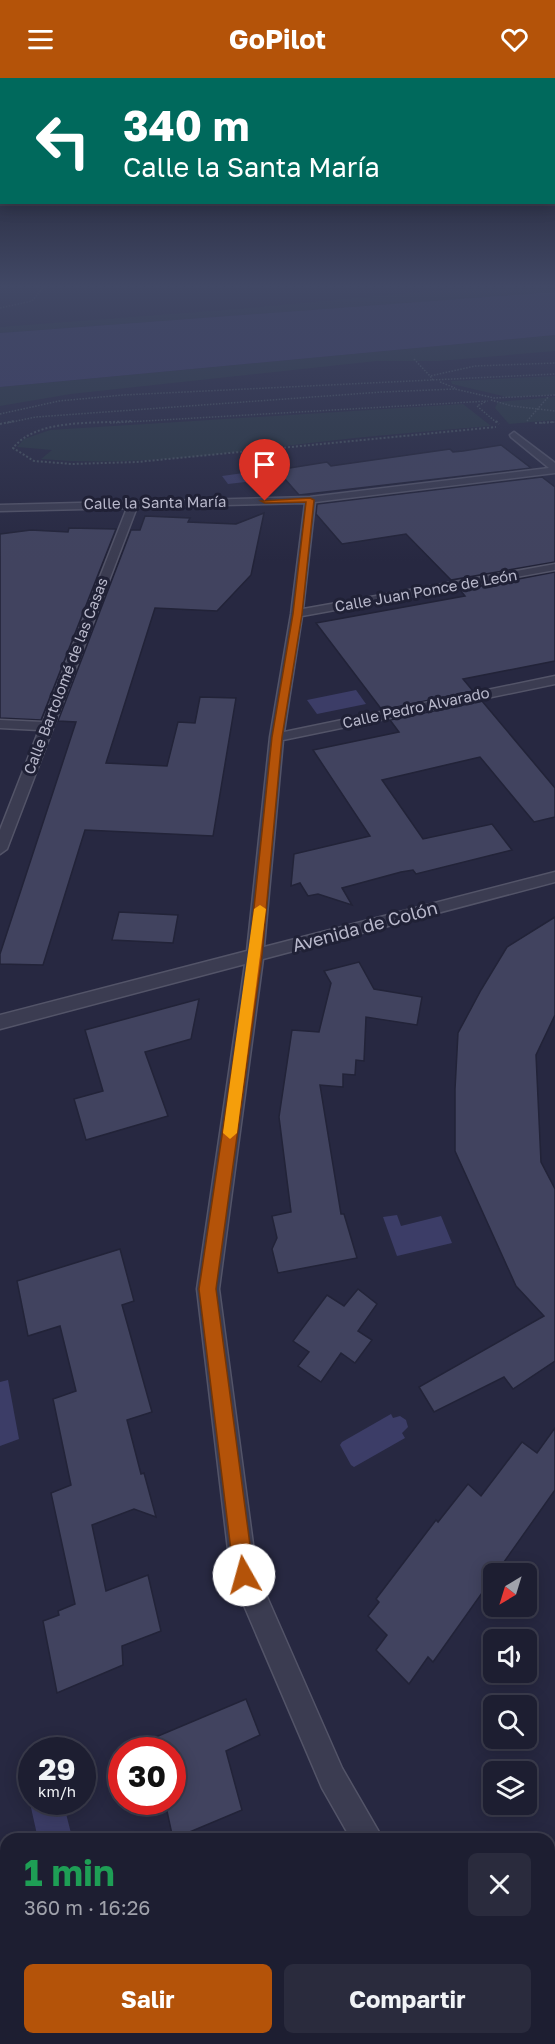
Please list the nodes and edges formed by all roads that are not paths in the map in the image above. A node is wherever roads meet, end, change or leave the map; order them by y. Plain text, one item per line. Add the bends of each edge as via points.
1 (514, 435) dead end
2 (555, 469) edge
3 (310, 500) junction
4 (133, 504) junction
5 (0, 508) edge
6 (555, 567) edge
7 (297, 614) junction
8 (555, 680) edge
9 (0, 724) edge
10 (48, 726) junction
11 (277, 737) junction
12 (0, 849) edge
13 (555, 877) edge
14 (255, 955) junction
15 (0, 1022) edge
16 (365, 1833) edge

1 - 2 street
2 - 3 street, Calle la Santa María
3 - 4 street, Calle la Santa María
3 - 7 street
4 - 5 street, Calle la Santa María
4 - 10 street, Calle Bartolomé de las Casas
6 - 7 street, Calle Juan Ponce de León
7 - 11 street
8 - 11 street, Calle Pedro Alvarado
9 - 10 street
10 - 12 street, Calle Bartolomé de las Casas
11 - 14 street
13 - 14 street, Avenida de Colón
14 - 15 street, Avenida de Colón
14 - 16 street via 208,1289 242,1564 332,1778

